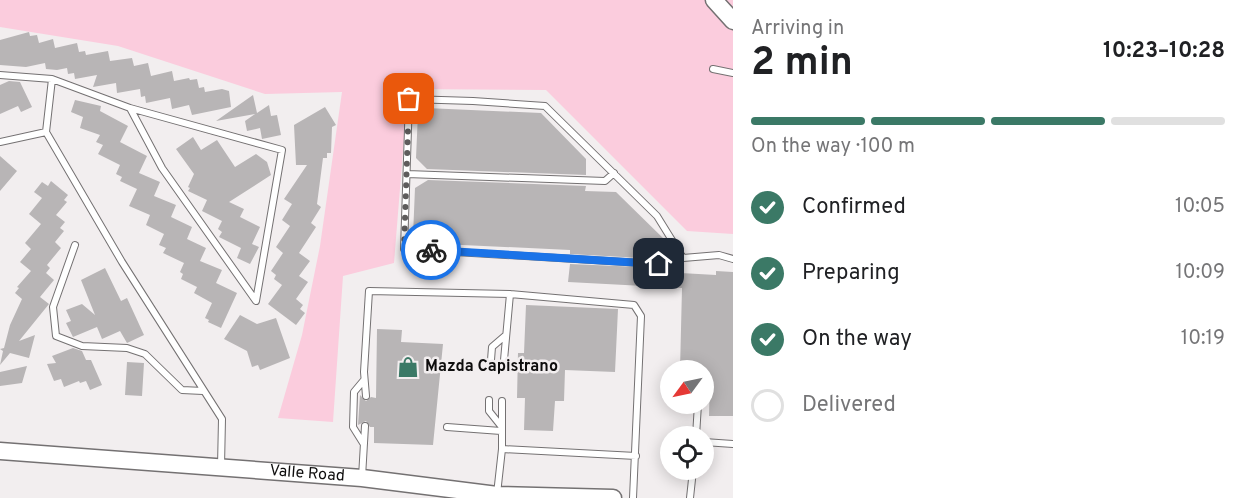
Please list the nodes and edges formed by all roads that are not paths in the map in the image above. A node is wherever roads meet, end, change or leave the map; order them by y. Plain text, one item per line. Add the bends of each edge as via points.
1 (714, 0) edge
2 (733, 21) edge
3 (713, 69) dead end
4 (733, 73) edge
5 (0, 75) edge
6 (52, 79) junction
7 (130, 108) junction
8 (46, 132) junction
9 (0, 142) edge
10 (614, 173) junction
11 (407, 174) junction
12 (75, 245) dead end
13 (683, 258) junction
14 (733, 260) edge
15 (510, 294) junction
16 (506, 334) junction
17 (491, 360) dead end
18 (504, 360) dead end
19 (364, 380) junction
20 (203, 391) junction
21 (366, 396) dead end
22 (489, 400) dead end
23 (502, 401) dead end
24 (365, 426) dead end
25 (447, 426) dead end
26 (501, 428) junction
27 (363, 443) junction
28 (714, 443) edge
29 (733, 444) edge
30 (502, 449) junction
31 (0, 451) edge
32 (636, 456) junction
33 (221, 467) junction
34 (362, 478) junction
35 (692, 480) edge
36 (497, 495) junction
37 (613, 498) edge
38 (633, 498) edge
39 (690, 498) edge

1 - 2 street
3 - 4 lane
5 - 6 lane
6 - 7 lane
6 - 8 lane
7 - 7 lane via 282,150 256,301 162,168
8 - 9 lane
8 - 20 lane
10 - 11 lane via 605,181
10 - 11 lane via 545,106 409,99
10 - 13 lane via 657,216
11 - 13 lane via 404,249 659,264
12 - 20 lane via 53,307 56,336 82,346 127,348 145,354 182,390
13 - 14 lane via 719,255
15 - 16 lane
15 - 19 lane via 369,291
15 - 32 lane via 634,305 641,316
16 - 17 lane via 492,347
16 - 18 lane
19 - 21 lane
19 - 27 lane via 354,392 353,427
20 - 33 lane via 222,419
22 - 26 lane via 489,411
23 - 26 lane
24 - 27 lane
25 - 26 lane
26 - 30 lane
27 - 34 lane
28 - 29 lane
30 - 32 lane
30 - 36 lane
31 - 33 street, Valle Road
32 - 38 lane
33 - 34 street, Valle Road
34 - 36 street, Valle Road
35 - 39 lane
36 - 37 street, Valle Road

